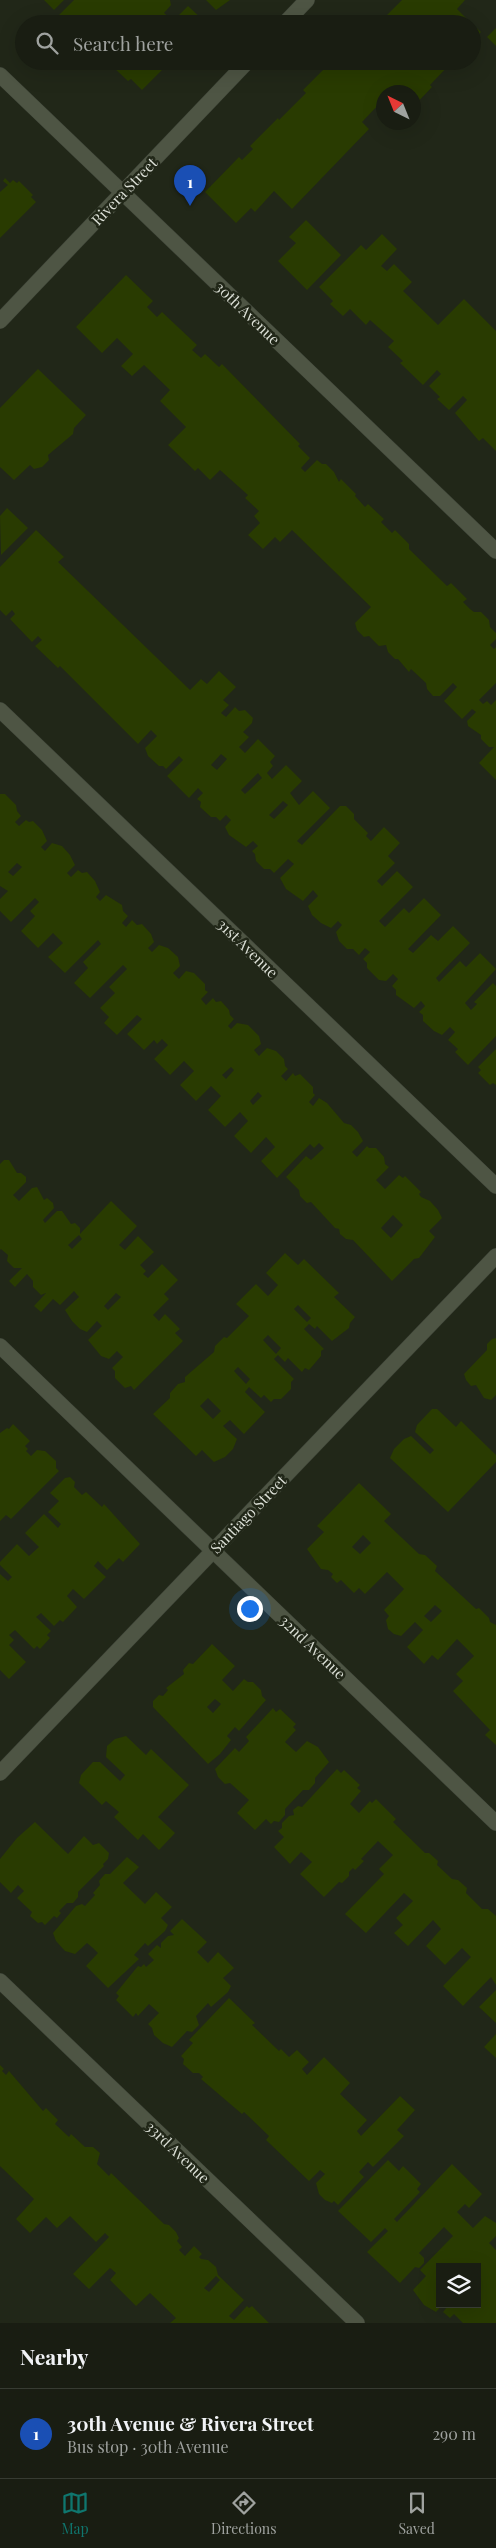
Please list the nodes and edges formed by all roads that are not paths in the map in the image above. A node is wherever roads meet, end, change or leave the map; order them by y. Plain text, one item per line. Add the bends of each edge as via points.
1 (307, 0) edge
2 (293, 15) edge
3 (239, 70) edge
4 (0, 75) edge
5 (122, 193) junction
6 (0, 321) edge
7 (496, 551) edge
8 (0, 710) edge
9 (496, 1186) edge
10 (496, 1256) edge
11 (0, 1346) edge
12 (213, 1550) junction
13 (0, 1772) edge
14 (496, 1823) edge
15 (0, 1980) edge
16 (357, 2323) edge

1 - 2 street
3 - 5 street, Rivera Street
4 - 5 street, 30th Avenue
5 - 6 street, Rivera Street
5 - 7 street, 30th Avenue
8 - 9 street, 31st Avenue
10 - 12 street, Santiago Street
11 - 12 street, 32nd Avenue
12 - 13 street, Santiago Street
12 - 14 street, 32nd Avenue
15 - 16 street, 33rd Avenue

